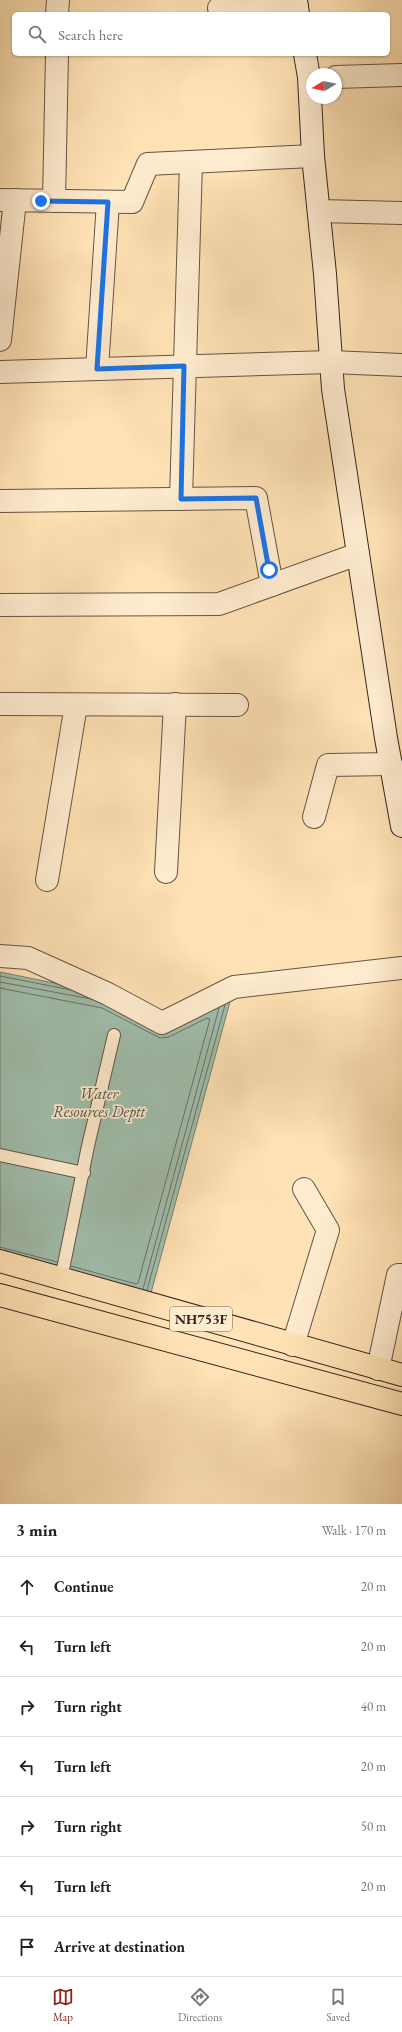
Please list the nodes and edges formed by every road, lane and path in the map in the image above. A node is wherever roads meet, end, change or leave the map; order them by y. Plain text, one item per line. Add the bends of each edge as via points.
1 (58, 0) edge
2 (297, 7) edge
3 (219, 8) dead end
4 (57, 12) edge
5 (57, 56) edge
6 (306, 56) edge
7 (309, 68) edge
8 (402, 75) edge
9 (342, 77) edge
10 (312, 104) edge
11 (313, 156) junction
12 (191, 162) junction
13 (8, 200) edge
14 (54, 201) junction
15 (108, 202) junction
16 (319, 211) junction
17 (402, 213) edge
18 (0, 340) edge
19 (331, 362) junction
20 (402, 365) edge
21 (184, 366) junction
22 (97, 369) junction
23 (0, 372) edge
24 (181, 499) junction
25 (0, 501) edge
26 (358, 554) junction
27 (272, 585) junction
28 (0, 605) edge
29 (0, 704) edge
30 (175, 704) junction
31 (76, 705) junction
32 (237, 705) dead end
33 (391, 764) junction
34 (314, 817) dead end
35 (402, 826) edge
36 (166, 872) dead end
37 (47, 880) dead end
38 (0, 956) edge
39 (402, 968) edge
40 (114, 1035) dead end
41 (0, 1155) edge
42 (84, 1173) junction
43 (304, 1189) dead end
44 (0, 1261) edge
45 (402, 1275) edge
46 (61, 1279) junction
47 (0, 1295) edge
48 (293, 1344) junction
49 (378, 1369) junction
50 (402, 1375) edge
51 (402, 1404) edge

1 - 4 street
2 - 3 street
5 - 14 street
6 - 7 street
8 - 9 street
10 - 11 street
11 - 12 street
11 - 16 street
12 - 15 street via 148,164 132,202
12 - 21 street
13 - 14 street
13 - 18 street
14 - 15 street
15 - 22 street
16 - 17 street
16 - 19 street
19 - 20 street
19 - 21 street
19 - 26 street
21 - 22 street
21 - 24 street
22 - 23 street
24 - 25 street
24 - 27 street via 256,498
26 - 27 street
26 - 33 street
27 - 28 street via 219,604
29 - 31 street
30 - 31 street
30 - 32 street
30 - 36 street
31 - 37 street
33 - 34 street via 328,765
33 - 35 street
38 - 39 street via 28,958 108,994 162,1023 234,987
40 - 42 lane
41 - 42 lane
42 - 46 lane
43 - 48 street via 328,1230
44 - 46 highway, NH753F
45 - 49 street via 398,1275
46 - 48 highway, NH753F
47 - 51 highway, NH753F
48 - 49 highway, NH753F
49 - 50 highway, NH753F

